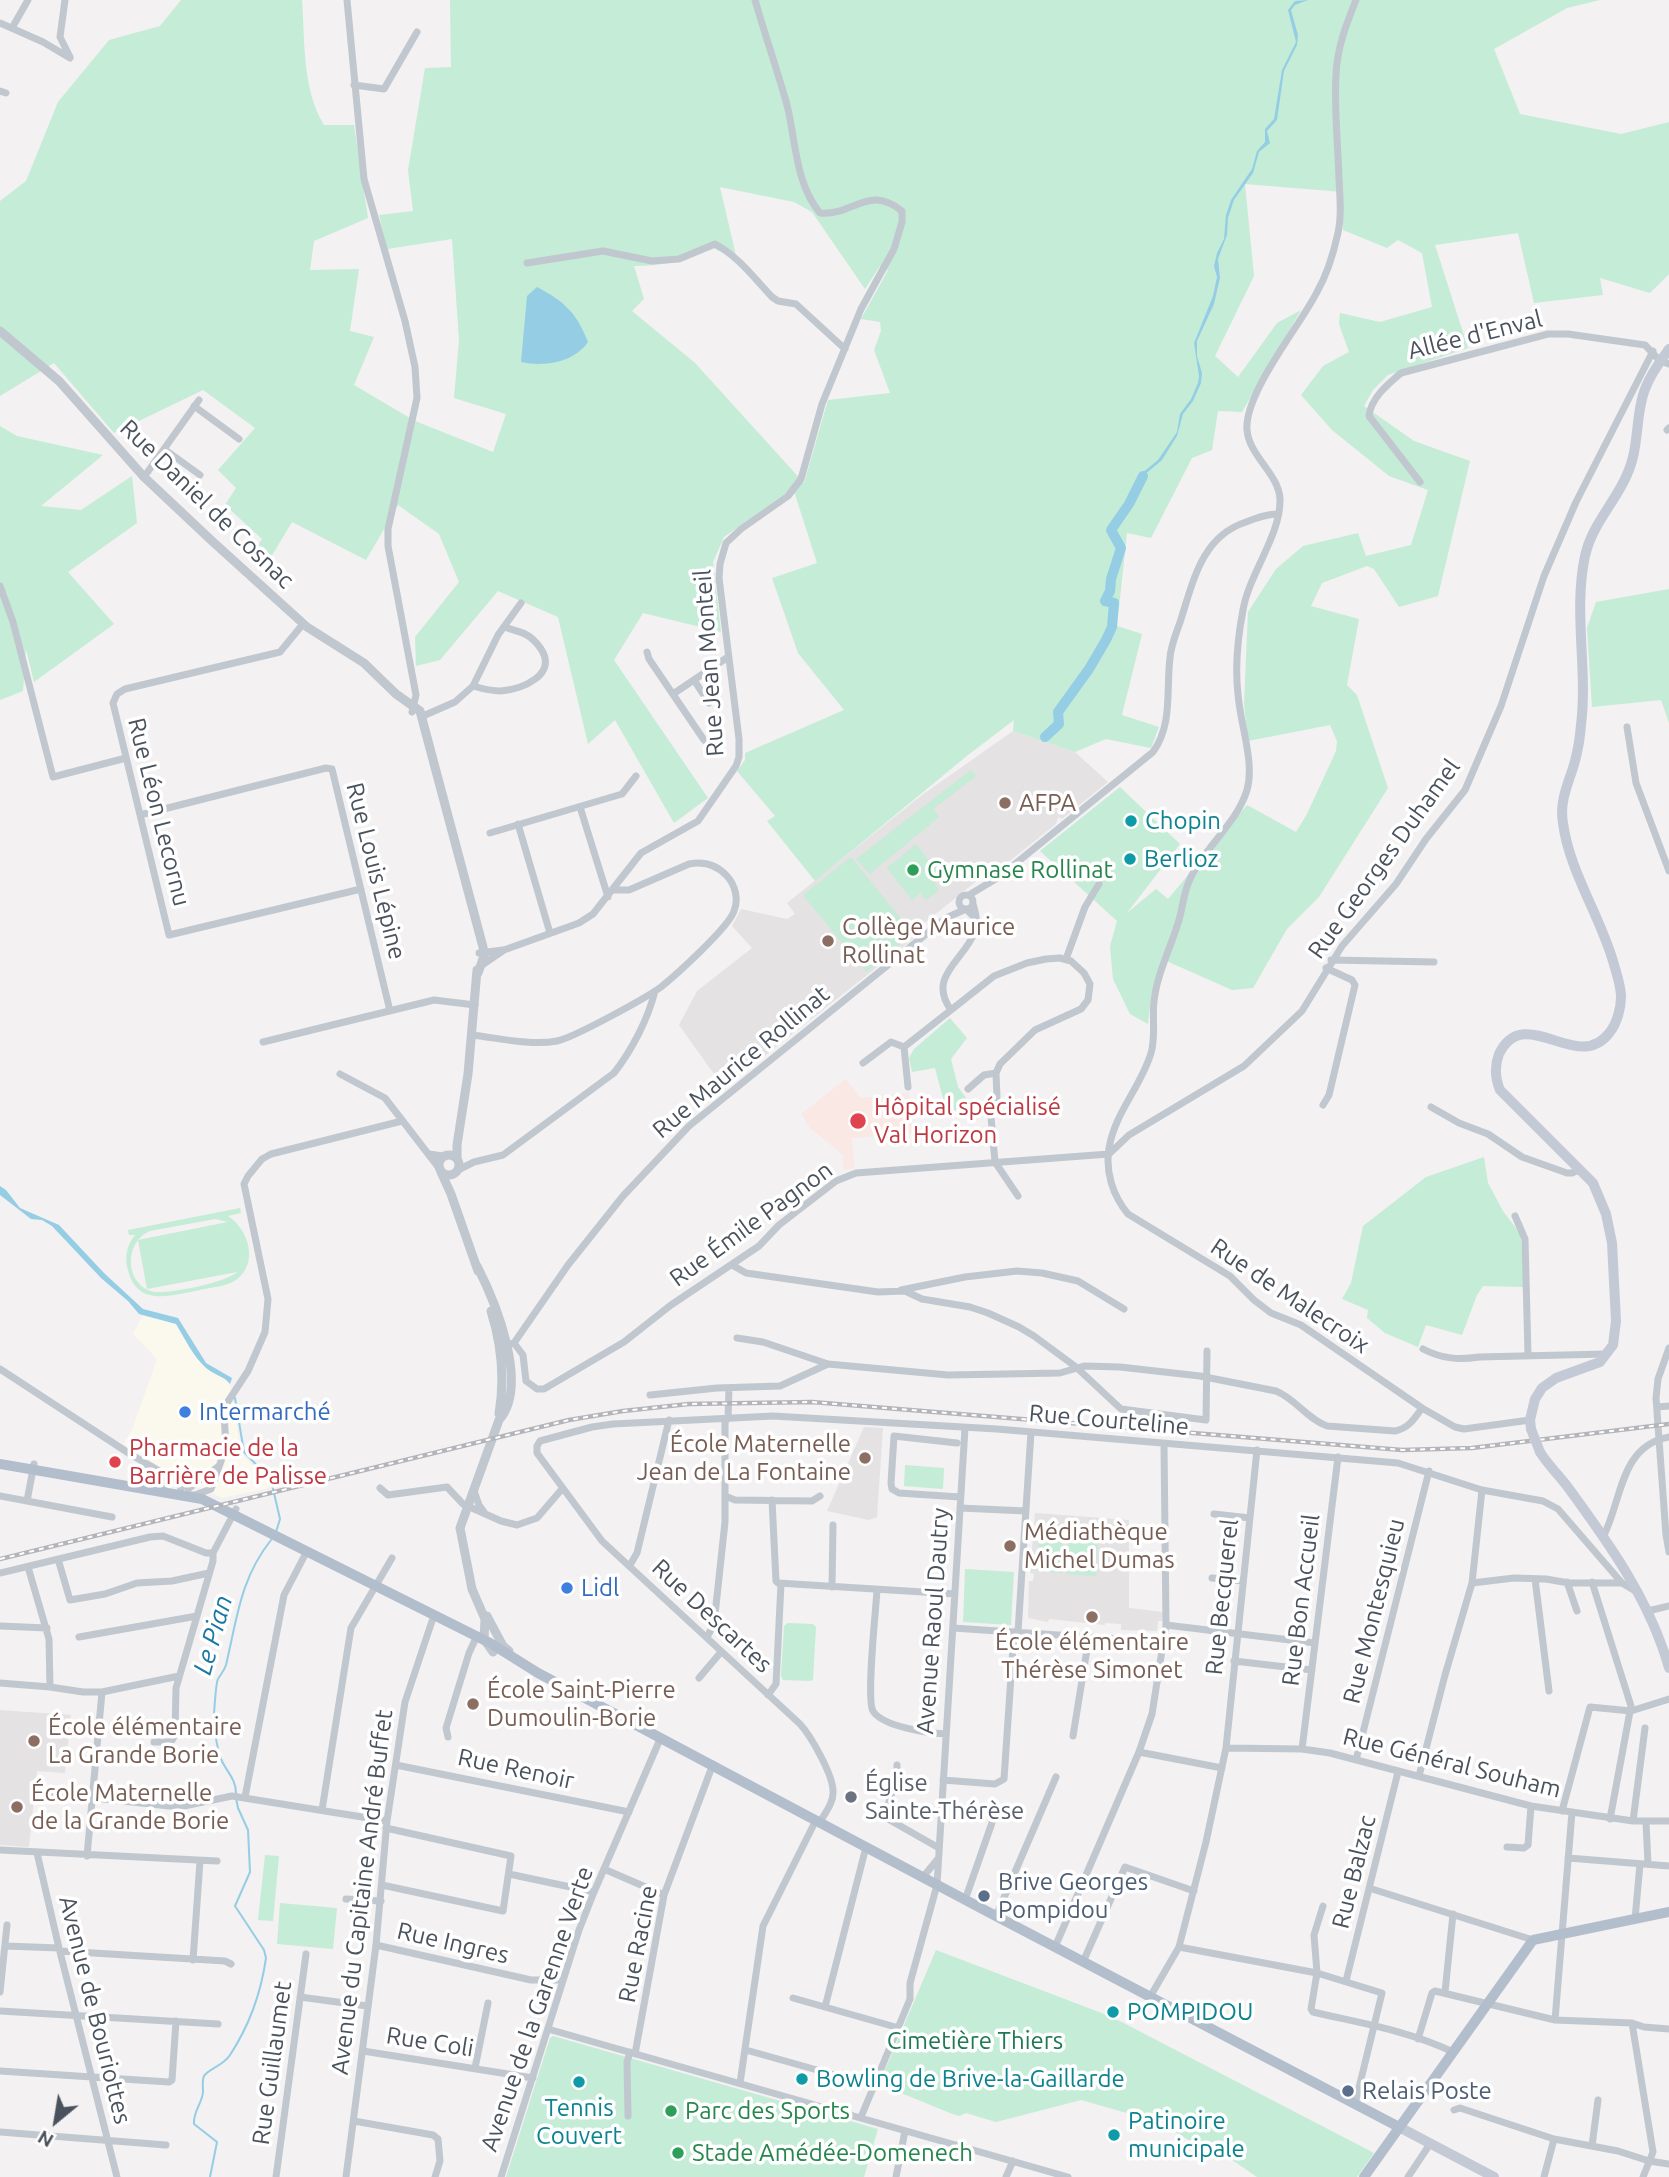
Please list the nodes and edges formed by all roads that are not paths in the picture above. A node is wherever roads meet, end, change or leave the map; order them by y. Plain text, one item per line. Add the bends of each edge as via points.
1 (28, 0) edge
2 (65, 0) edge
3 (347, 0) edge
4 (755, 0) edge
5 (1356, 0) edge
6 (0, 23) edge
7 (12, 29) junction
8 (417, 32) dead end
9 (354, 85) junction
10 (527, 263) dead end
11 (0, 331) edge
12 (845, 349) junction
13 (1653, 351) junction
14 (1667, 356) edge
15 (239, 439) dead end
16 (164, 449) junction
17 (200, 475) dead end
18 (145, 477) junction
19 (1420, 482) dead end
20 (1277, 514) junction
21 (0, 586) edge
22 (521, 603) dead end
23 (303, 624) junction
24 (503, 627) junction
25 (648, 652) dead end
26 (728, 657) junction
27 (694, 680) junction
28 (474, 685) junction
29 (673, 694) junction
30 (709, 703) dead end
31 (417, 712) junction
32 (1627, 727) dead end
33 (710, 744) dead end
34 (126, 758) junction
35 (636, 776) dead end
36 (580, 807) junction
37 (140, 815) junction
38 (518, 824) junction
39 (490, 833) dead end
40 (1669, 871) edge
41 (1098, 884) dead end
42 (361, 889) junction
43 (613, 890) junction
44 (608, 897) junction
45 (972, 900) junction
46 (959, 901) junction
47 (966, 909) junction
48 (946, 918) junction
49 (976, 919) junction
50 (550, 933) junction
51 (503, 950) junction
52 (481, 952) junction
53 (1066, 959) junction
54 (1331, 960) junction
55 (1434, 962) dead end
56 (1326, 968) junction
57 (480, 969) junction
58 (655, 991) junction
59 (475, 1005) junction
60 (951, 1010) junction
61 (390, 1011) junction
62 (472, 1035) junction
63 (263, 1042) dead end
64 (904, 1047) junction
65 (863, 1063) dead end
66 (996, 1073) junction
67 (340, 1074) dead end
68 (908, 1087) dead end
69 (968, 1089) dead end
70 (1323, 1105) dead end
71 (1431, 1107) dead end
72 (402, 1121) junction
73 (457, 1145) junction
74 (425, 1153) junction
75 (1109, 1154) junction
76 (444, 1156) junction
77 (995, 1162) junction
78 (457, 1165) junction
79 (1580, 1169) junction
80 (440, 1170) junction
81 (451, 1194) junction
82 (1018, 1196) dead end
83 (1515, 1216) dead end
84 (741, 1259) junction
85 (732, 1265) junction
86 (477, 1266) junction
87 (753, 1273) junction
88 (928, 1285) junction
89 (898, 1291) junction
90 (926, 1300) junction
91 (1124, 1309) dead end
92 (737, 1338) dead end
93 (1669, 1348) edge
94 (506, 1349) junction
95 (1423, 1349) dead end
96 (1207, 1350) dead end
97 (1608, 1354) junction
98 (1528, 1355) junction
99 (828, 1364) junction
100 (1076, 1367) junction
101 (0, 1369) edge
102 (1207, 1377) junction
103 (729, 1388) junction
104 (650, 1395) dead end
105 (508, 1398) junction
106 (1669, 1406) edge
107 (1657, 1407) junction
108 (1422, 1408) junction
109 (499, 1420) junction
110 (669, 1420) junction
111 (727, 1420) junction
112 (1531, 1425) junction
113 (965, 1428) junction
114 (1031, 1432) junction
115 (1669, 1437) edge
116 (1660, 1438) junction
117 (957, 1443) dead end
118 (1164, 1444) junction
119 (537, 1446) joint
120 (1257, 1450) junction
121 (1339, 1457) junction
122 (0, 1458) edge
123 (144, 1462) junction
124 (0, 1464) edge
125 (220, 1466) junction
126 (33, 1467) junction
127 (160, 1471) junction
128 (1429, 1471) junction
129 (164, 1486) junction
130 (151, 1487) junction
131 (380, 1488) dead end
132 (562, 1489) junction
133 (1482, 1490) junction
134 (474, 1491) junction
135 (185, 1492) junction
136 (210, 1493) junction
137 (0, 1496) edge
138 (725, 1496) junction
139 (820, 1496) dead end
140 (960, 1497) junction
141 (772, 1500) junction
142 (27, 1501) junction
143 (468, 1506) junction
144 (960, 1508) junction
145 (1026, 1509) junction
146 (235, 1512) junction
147 (1214, 1514) dead end
148 (487, 1515) junction
149 (112, 1517) dead end
150 (1250, 1518) junction
151 (833, 1525) dead end
152 (1603, 1537) junction
153 (307, 1551) junction
154 (1669, 1552) edge
155 (213, 1553) junction
156 (392, 1558) dead end
157 (58, 1559) junction
158 (630, 1565) junction
159 (28, 1567) junction
160 (0, 1573) edge
161 (209, 1573) junction
162 (1213, 1578) dead end
163 (1535, 1578) junction
164 (1242, 1581) junction
165 (1567, 1582) junction
166 (1592, 1582) junction
167 (1472, 1583) junction
168 (1622, 1583) junction
169 (779, 1584) junction
170 (375, 1587) junction
171 (832, 1587) junction
172 (877, 1590) junction
173 (1639, 1593) junction
174 (955, 1594) junction
175 (478, 1604) junction
176 (1669, 1606) edge
177 (1577, 1611) dead end
178 (1648, 1611) junction
179 (197, 1616) junction
180 (432, 1617) junction
181 (1166, 1625) junction
182 (0, 1626) edge
183 (47, 1628) junction
184 (953, 1628) junction
185 (1016, 1632) junction
186 (1237, 1633) junction
187 (79, 1637) dead end
188 (707, 1637) junction
189 (1089, 1637) junction
190 (482, 1639) junction
191 (1163, 1642) junction
192 (1315, 1643) junction
193 (721, 1651) junction
194 (1234, 1661) junction
195 (1669, 1668) edge
196 (1312, 1670) junction
197 (179, 1676) junction
198 (699, 1678) dead end
199 (0, 1683) edge
200 (50, 1687) junction
201 (1549, 1691) dead end
202 (102, 1692) junction
203 (768, 1695) junction
204 (1669, 1699) edge
205 (1631, 1711) junction
206 (1646, 1728) dead end
207 (946, 1734) junction
208 (1073, 1736) dead end
209 (448, 1737) dead end
210 (661, 1737) junction
211 (154, 1742) dead end
212 (1226, 1748) junction
213 (1302, 1749) junction
214 (1139, 1752) junction
215 (1356, 1760) junction
216 (713, 1764) junction
217 (396, 1765) junction
218 (897, 1765) dead end
219 (1222, 1768) junction
220 (1398, 1772) junction
221 (1419, 1776) junction
222 (1056, 1777) dead end
223 (946, 1781) junction
224 (37, 1792) dead end
225 (92, 1797) junction
226 (239, 1797) junction
227 (1531, 1806) junction
228 (322, 1810) junction
229 (1562, 1811) junction
230 (629, 1812) junction
231 (1572, 1812) junction
232 (994, 1817) dead end
233 (1610, 1819) junction
234 (818, 1821) junction
235 (1633, 1821) junction
236 (1669, 1821) edge
237 (1646, 1822) junction
238 (386, 1824) junction
239 (1507, 1846) dead end
240 (866, 1847) junction
241 (939, 1848) junction
242 (0, 1850) edge
243 (37, 1853) junction
244 (87, 1856) junction
245 (1568, 1858) junction
246 (937, 1859) junction
247 (200, 1861) junction
248 (217, 1861) dead end
249 (1644, 1864) junction
250 (1669, 1866) edge
251 (604, 1869) junction
252 (509, 1874) junction
253 (923, 1877) junction
254 (382, 1885) junction
255 (937, 1885) junction
256 (1369, 1888) junction
257 (1194, 1891) junction
258 (594, 1892) junction
259 (664, 1895) junction
260 (346, 1899) dead end
261 (965, 1900) junction
262 (381, 1901) junction
263 (1322, 1906) dead end
264 (1669, 1912) edge
265 (1453, 1914) junction
266 (996, 1916) junction
267 (1635, 1919) junction
268 (7, 1925) dead end
269 (1561, 1933) junction
270 (1532, 1940) junction
271 (376, 1945) junction
272 (5, 1946) junction
273 (1055, 1947) junction
274 (1178, 1947) junction
275 (59, 1949) junction
276 (306, 1954) dead end
277 (193, 1960) junction
278 (1083, 1962) junction
279 (231, 1964) dead end
280 (1317, 1973) junction
281 (563, 1980) junction
282 (1346, 1981) junction
283 (0, 1992) edge
284 (1445, 1992) junction
285 (300, 1997) junction
286 (1150, 1997) junction
287 (793, 1998) dead end
288 (488, 2003) dead end
289 (1487, 2003) junction
290 (367, 2006) junction
291 (825, 2007) junction
292 (0, 2011) edge
293 (76, 2015) junction
294 (1555, 2020) junction
295 (176, 2021) junction
296 (1632, 2023) junction
297 (218, 2024) dead end
298 (1374, 2026) junction
299 (899, 2028) junction
300 (548, 2029) junction
301 (1669, 2029) edge
302 (1418, 2039) junction
303 (746, 2050) junction
304 (363, 2051) junction
305 (1453, 2052) junction
306 (633, 2053) junction
307 (475, 2068) junction
308 (0, 2071) edge
309 (92, 2077) junction
310 (533, 2078) junction
311 (740, 2084) junction
312 (874, 2086) junction
313 (1598, 2100) dead end
314 (1355, 2105) junction
315 (1454, 2110) dead end
316 (628, 2116) dead end
317 (861, 2117) junction
318 (354, 2121) junction
319 (1399, 2126) junction
320 (905, 2131) junction
321 (0, 2132) edge
322 (1555, 2139) junction
323 (108, 2140) junction
324 (1430, 2144) junction
325 (166, 2145) dead end
326 (1591, 2146) junction
327 (1013, 2161) junction
328 (1649, 2161) junction
329 (1669, 2164) edge
330 (1490, 2176) edge
331 (117, 2177) edge
332 (276, 2177) edge
333 (346, 2177) edge
334 (435, 2177) edge
335 (501, 2177) edge
336 (896, 2177) edge
337 (1006, 2177) edge
338 (1068, 2177) edge
339 (1364, 2177) edge
340 (1408, 2177) edge
341 (1544, 2177) edge
342 (1643, 2177) edge

1 - 7 street
2 - 7 street via 60,37 70,58
3 - 9 street
4 - 12 street, Rue Jean Monteil via 812,203 820,213 830,214 875,198 902,211 894,249
5 - 20 street via 1342,34 1336,76 1338,236 1318,290 1248,413 1251,445 1279,491
6 - 7 street
8 - 9 street via 384,89
9 - 31 street via 363,179 415,367 417,398 388,547
10 - 12 street via 603,251 652,261 680,259 715,244 742,263 772,297 796,304
11 - 18 street, Rue Daniel de Cosnac via 59,381
12 - 26 street, Rue Jean Monteil via 822,404 801,479 788,496 733,535 722,552 719,578
13 - 14 street
13 - 19 street, Allée d'Enval via 1645,345 1548,334 1401,373 1384,388 1369,416
13 - 54 street, Rue Georges Duhamel via 1544,576 1473,777 1396,884
14 - 79 main road via 1650,377 1642,398 1633,458 1623,486 1599,521 1586,553 1580,601 1582,718 1561,808 1569,854 1591,900 1617,976 1621,998 1617,1020 1603,1040 1587,1047 1570,1047 1536,1034 1520,1036 1503,1048 1495,1072 1500,1090
15 - 16 street via 196,403
16 - 17 street
16 - 18 street
18 - 23 street, Rue Daniel de Cosnac
20 - 45 street via 1233,527 1204,555 1171,651 1166,723 1158,745
20 - 75 street via 1242,620 1237,689 1251,771 1247,790 1240,809 1189,879 1156,991 1152,1049 1119,1114
21 - 34 street via 53,777
22 - 24 street
23 - 31 street, Rue Daniel de Cosnac via 364,663
23 - 34 street, Rue Léon Lecornu via 280,652 117,694 113,703
24 - 28 street
24 - 28 street via 534,641 546,658 545,669 525,685 502,691
25 - 29 street
26 - 27 street
26 - 43 street, Rue Jean Monteil via 740,751 736,765 698,821 641,853
27 - 29 street
27 - 30 street
28 - 31 street via 455,702
29 - 33 street
31 - 52 street, Rue Daniel de Cosnac via 469,891
32 - 40 street via 1636,783
34 - 37 street, Rue Léon Lecornu
35 - 36 street via 622,794
36 - 38 street
36 - 44 street
37 - 42 street, Rue Léon Lecornu via 169,935
37 - 42 street, Rue Louis Lépine via 332,769
38 - 39 street
38 - 50 street
41 - 53 street
42 - 61 street, Rue Louis Lépine
43 - 44 street, Rue Jean Monteil
43 - 58 street via 629,890 699,862 715,866 732,884 736,904 729,921
44 - 50 street, Rue Jean Monteil via 587,919
45 - 46 street via 962,896
45 - 47 street via 972,907
45 - 49 street
46 - 47 street
46 - 48 street, Rue Maurice Rollinat
47 - 48 street, Rue Maurice Rollinat
47 - 49 street
48 - 94 street, Rue Maurice Rollinat via 689,1126 616,1205
49 - 60 street via 974,934 945,979 944,998
50 - 51 street, Rue Jean Monteil
51 - 52 street, Rue Jean Monteil
51 - 57 street, Rue Jean Monteil
52 - 57 street
53 - 60 street via 1046,958 994,976
53 - 66 street via 1090,984 1086,1004 1035,1030
54 - 55 street
54 - 56 street, Rue Georges Duhamel
56 - 70 street via 1355,985
56 - 75 street, Rue Georges Duhamel via 1301,1012 1244,1066 1129,1135
57 - 59 street
58 - 62 street via 559,1041
58 - 78 street via 651,1008 614,1073 503,1155
59 - 61 street via 434,1000
59 - 62 street
60 - 64 street
61 - 63 street
62 - 73 street
64 - 65 street via 891,1042
64 - 68 street
66 - 69 street via 984,1075
66 - 77 street via 998,1097 991,1117
67 - 72 street via 385,1098
71 - 79 street via 1537,1164 1567,1173
72 - 74 street
72 - 125 street via 271,1154 248,1175 246,1203 268,1299 267,1319 259,1350 229,1397
73 - 76 street
73 - 78 street
74 - 76 street
74 - 80 street
75 - 77 street, Rue Émile Pagnon
75 - 108 street, Rue de Malecroix via 1113,1192 1128,1214 1230,1276 1271,1313 1301,1325
76 - 78 street via 453,1155
76 - 80 street
77 - 82 street
77 - 84 street, Rue Émile Pagnon via 856,1173 813,1198
78 - 80 street via 447,1175
78 - 81 street
79 - 97 main road via 1598,1191 1610,1229 1616,1332
80 - 81 street
81 - 86 street
83 - 98 street via 1525,1239
84 - 85 street, Rue Émile Pagnon
84 - 87 street
85 - 87 street
85 - 94 street, Rue Émile Pagnon via 624,1342 544,1389 526,1381 523,1355
86 - 94 street
86 - 94 street via 490,1290
87 - 89 street via 878,1293
88 - 89 street
88 - 90 street via 921,1292
88 - 91 street via 998,1273 1042,1273 1078,1281
89 - 90 street
90 - 100 street via 970,1307 1003,1319
92 - 99 street
93 - 107 street via 1658,1379
94 - 105 street
94 - 105 street
94 - 109 street
95 - 98 street via 1459,1360
96 - 102 street
97 - 98 street
97 - 112 main road via 1594,1366 1549,1382 1535,1399
99 - 100 street via 948,1375 1060,1373
99 - 103 street via 780,1386
100 - 102 street
100 - 102 street via 1125,1411 1206,1420
101 - 123 street
102 - 108 street via 1286,1395 1327,1426 1395,1431 1404,1429
103 - 104 street
103 - 111 street
105 - 109 street
106 - 107 street
107 - 116 street
108 - 112 street, Rue de Malecroix via 1464,1429
109 - 134 street
110 - 111 street, Rue Courteline
110 - 119 street, Rue Courteline via 592,1427 542,1440
110 - 158 street via 639,1547
111 - 113 street, Rue Courteline via 772,1416
111 - 138 street
112 - 152 main road, bridge via 1540,1452
113 - 114 street, Rue Courteline
113 - 140 street, Avenue Raoul Dautry
114 - 118 street, Rue Courteline
114 - 145 street
115 - 116 street
116 - 152 street via 1631,1461
116 - 154 street
117 - 140 street via 894,1436 891,1483 899,1493
118 - 120 street, Rue Courteline
118 - 181 street
119 - 132 street, Rue Descartes via 537,1453
120 - 121 street, Rue Courteline
120 - 150 street, Rue Becquerel
121 - 128 street, Rue Courteline
121 - 192 street, Rue Bon Accueil
122 - 126 main road
123 - 127 street
123 - 130 street via 152,1471
124 - 126 main road
125 - 135 street
125 - 136 street
126 - 130 main road
126 - 142 street
127 - 129 street
127 - 135 street
128 - 133 street, Rue Courteline
128 - 215 street, Rue Montesquieu
129 - 130 main road
129 - 135 main road
130 - 135 main road
131 - 143 street via 387,1495 447,1487
132 - 148 street via 541,1515 528,1523 509,1524
132 - 158 street, Rue Descartes via 602,1541
133 - 167 street
133 - 168 street, Rue Courteline via 1543,1501 1558,1509
134 - 143 street
134 - 148 street
135 - 136 main road
135 - 146 main road
136 - 146 main road
137 - 142 street
138 - 141 street
138 - 188 street via 714,1625
139 - 141 street via 812,1501
140 - 144 street, Avenue Raoul Dautry
141 - 169 street
142 - 149 street
143 - 148 street
143 - 175 street via 460,1528 461,1543
144 - 145 street
144 - 174 street, Avenue Raoul Dautry
145 - 185 street
146 - 153 main road
146 - 155 street
147 - 150 street
150 - 164 street, Rue Becquerel
151 - 171 street
152 - 173 main road
153 - 170 main road
153 - 226 street via 284,1595
155 - 157 street via 163,1536
155 - 161 street
156 - 170 street
157 - 159 street
157 - 161 street via 70,1600 137,1583
158 - 188 street, Rue Descartes
159 - 160 street
159 - 183 street
161 - 179 street
162 - 164 street
163 - 165 street
163 - 167 street
163 - 201 street
164 - 186 street, Rue Becquerel
165 - 166 street
165 - 177 street
166 - 168 street
166 - 205 street
167 - 221 street
168 - 173 street, Rue Courteline
169 - 171 street
169 - 203 street via 776,1684
170 - 180 main road
170 - 228 street via 351,1628
171 - 172 street
172 - 174 street
172 - 207 street via 873,1711 913,1731
173 - 178 main road
174 - 184 street, Avenue Raoul Dautry
175 - 190 street
175 - 190 street via 486,1624
176 - 178 street
178 - 195 main road
179 - 187 street
179 - 197 street
180 - 190 main road
180 - 217 street, Avenue du Capitaine André Buffet via 407,1689
181 - 186 street
181 - 191 street
182 - 183 street
183 - 200 street
184 - 185 street
184 - 207 street, Avenue Raoul Dautry
185 - 189 street
185 - 223 street via 1004,1779 995,1784
186 - 192 street
186 - 194 street, Rue Becquerel
188 - 193 street, Rue Descartes
189 - 191 street
189 - 208 street
190 - 209 street via 446,1728
190 - 210 main road
191 - 214 street via 1152,1714
192 - 196 street, Rue Bon Accueil
193 - 198 street
193 - 203 street, Rue Descartes
194 - 196 street
194 - 212 street, Rue Becquerel
196 - 213 street, Rue Bon Accueil
197 - 202 street
197 - 211 street via 175,1735 171,1742
199 - 200 street
200 - 202 street
202 - 225 street
203 - 234 street, Rue Descartes via 809,1734 832,1783 831,1803
204 - 205 street
205 - 229 street via 1593,1705 1588,1709
205 - 233 street
206 - 235 street
207 - 223 street, Avenue Raoul Dautry
210 - 216 main road
210 - 230 street, Avenue de la Garenne Verte
212 - 213 street, Rue Général Souham
212 - 219 street, Rue Becquerel
213 - 215 street, Rue Général Souham
214 - 219 street
214 - 273 street
215 - 220 street, Rue Général Souham
216 - 234 main road
216 - 259 street, Rue Racine
217 - 230 street, Rue Renoir
217 - 238 street, Avenue du Capitaine André Buffet
218 - 241 street via 887,1819
219 - 257 street, Rue Becquerel
220 - 221 street, Rue Général Souham
220 - 256 street, Rue Balzac
221 - 227 street, Rue Général Souham
222 - 266 street
223 - 241 street, Avenue Raoul Dautry
224 - 225 street
225 - 226 street via 179,1807
225 - 244 street
226 - 228 street
227 - 229 street, Rue Général Souham
227 - 239 street via 1528,1845
228 - 238 street
229 - 231 street, Rue Général Souham
230 - 251 street, Avenue de la Garenne Verte
231 - 233 street, Rue Général Souham
231 - 245 street
232 - 261 street
233 - 235 street, Rue Général Souham
234 - 240 main road
234 - 303 street, Rue Descartes via 763,1926
235 - 237 street, Rue Général Souham
236 - 237 street, Rue Général Souham
237 - 249 street
238 - 252 street via 511,1856
238 - 254 street, Avenue du Capitaine André Buffet
240 - 253 main road
240 - 291 street
241 - 246 street, Avenue Raoul Dautry
242 - 243 street
243 - 244 street
243 - 275 street, Avenue de Bouriottes
244 - 247 street
245 - 249 street
245 - 269 street
246 - 253 street, Avenue Raoul Dautry
246 - 255 street, Avenue Raoul Dautry
247 - 248 street
247 - 277 street
249 - 250 street
249 - 267 street
251 - 258 street, Avenue de la Garenne Verte
251 - 259 street
252 - 254 street via 503,1911
252 - 258 street
253 - 255 main road
254 - 262 street, Avenue du Capitaine André Buffet
255 - 261 main road
255 - 299 street, Avenue Raoul Dautry
256 - 265 street
256 - 282 street, Rue Balzac
257 - 274 street, Rue Becquerel
257 - 278 street via 1125,1867
258 - 281 street, Avenue de la Garenne Verte
259 - 306 street, Rue Racine
260 - 262 street
261 - 266 main road
262 - 271 street, Avenue du Capitaine André Buffet
263 - 280 street via 1314,1935
264 - 267 main road
265 - 270 street
265 - 284 street
266 - 273 main road
267 - 269 main road
268 - 272 street
269 - 270 main road
269 - 294 street
270 - 289 main road
271 - 281 street, Rue Ingres via 531,1980
271 - 290 street, Avenue du Capitaine André Buffet
272 - 275 street
272 - 283 street
273 - 278 main road
274 - 280 street
274 - 286 street, Rue Becquerel
275 - 277 street
275 - 293 street, Avenue de Bouriottes
276 - 285 street, Rue Guillaumet
277 - 279 street
278 - 286 main road
280 - 282 street
280 - 298 street via 1313,2012
281 - 300 street, Avenue de la Garenne Verte
282 - 298 street via 1382,1993
284 - 289 street
284 - 302 street via 1432,1993
285 - 290 street
285 - 332 street, Rue Guillaumet
286 - 314 main road
287 - 291 street
288 - 307 street
289 - 294 street
289 - 305 main road
290 - 304 street, Avenue du Capitaine André Buffet
291 - 299 street
292 - 293 street
293 - 295 street
293 - 309 street, Avenue de Bouriottes
294 - 296 street
295 - 297 street
295 - 309 street via 169,2082
296 - 301 street
296 - 328 street via 1653,2152
298 - 302 street
298 - 314 street
299 - 312 street, Avenue Raoul Dautry
300 - 306 street
300 - 310 street, Avenue de la Garenne Verte
302 - 305 street
303 - 311 street, Rue Descartes
303 - 312 street
304 - 307 street, Rue Coli
304 - 318 street, Avenue du Capitaine André Buffet
305 - 319 main road
306 - 311 street
306 - 316 street, Rue Racine via 627,2062
307 - 310 street, Rue Coli
308 - 309 street
309 - 323 street, Avenue de Bouriottes
310 - 335 street, Avenue de la Garenne Verte
311 - 317 street
312 - 317 street, Avenue Raoul Dautry
313 - 326 street
314 - 319 main road
315 - 322 street via 1460,2108
317 - 320 street
318 - 333 street, Avenue du Capitaine André Buffet
318 - 334 street via 433,2134 438,2139 440,2161
319 - 324 main road
319 - 339 main road
320 - 327 street
320 - 336 street
321 - 323 street
322 - 326 street
322 - 341 street
323 - 325 street
323 - 331 street, Avenue de Bouriottes
324 - 330 main road
324 - 340 street
326 - 328 street
327 - 337 street
327 - 338 street
328 - 329 street
328 - 342 street

